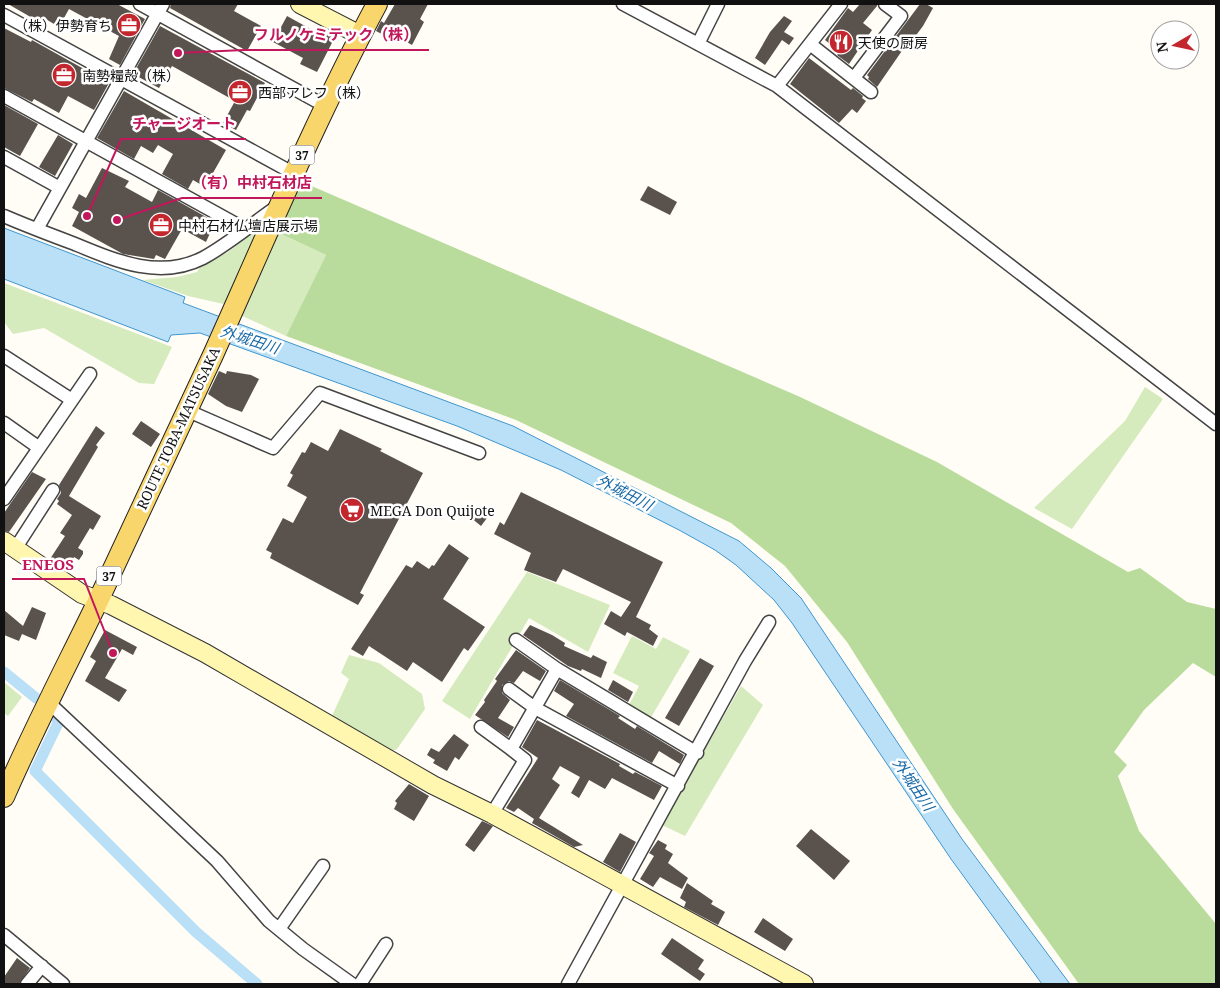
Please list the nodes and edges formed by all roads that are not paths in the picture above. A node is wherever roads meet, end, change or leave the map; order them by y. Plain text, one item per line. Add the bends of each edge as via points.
1 (140, 4) edge
2 (300, 4) edge
3 (377, 4) edge
4 (623, 4) edge
5 (718, 4) edge
6 (841, 4) edge
7 (885, 4) edge
8 (160, 9) edge
9 (4, 15) edge
10 (360, 35) junction
11 (698, 44) junction
12 (810, 44) junction
13 (854, 78) junction
14 (122, 79) junction
15 (778, 86) junction
16 (871, 92) dead end
17 (4, 96) edge
18 (326, 107) junction
19 (86, 142) junction
20 (4, 158) edge
21 (292, 173) junction
22 (60, 188) junction
23 (282, 204) junction
24 (4, 216) edge
25 (36, 229) junction
26 (245, 229) junction
27 (4, 356) edge
28 (90, 374) dead end
29 (72, 400) junction
30 (186, 410) junction
31 (4, 423) edge
32 (1216, 424) edge
33 (38, 447) junction
34 (479, 453) dead end
35 (53, 490) dead end
36 (4, 499) edge
37 (9, 545) edge
38 (98, 601) junction
39 (769, 622) dead end
40 (516, 640) dead end
41 (557, 669) junction
42 (509, 689) dead end
43 (47, 701) junction
44 (534, 708) junction
45 (481, 727) dead end
46 (511, 749) junction
47 (697, 752) junction
48 (678, 786) junction
49 (4, 797) edge
50 (492, 814) junction
51 (323, 866) dead end
52 (622, 884) junction
53 (279, 930) junction
54 (4, 935) edge
55 (386, 944) dead end
56 (42, 966) junction
57 (27, 984) edge
58 (63, 984) edge
59 (352, 984) edge
60 (360, 984) edge
61 (568, 984) edge
62 (804, 984) edge

1 - 8 street
2 - 10 street
3 - 10 main road, ROUTE TOBA-MATSUSAKA / 37
4 - 11 street
5 - 11 street
6 - 12 street
7 - 13 street via 901,16
8 - 14 street
8 - 18 street
9 - 14 street
10 - 18 main road, ROUTE TOBA-MATSUSAKA / 37
11 - 15 street
12 - 13 street
12 - 15 street
13 - 16 street
14 - 19 street
14 - 21 street
15 - 32 street
17 - 19 street
18 - 21 main road, ROUTE TOBA-MATSUSAKA / 37
19 - 22 street
19 - 26 street
20 - 22 street
21 - 23 main road, ROUTE TOBA-MATSUSAKA / 37
22 - 25 street
23 - 26 street
23 - 30 main road, ROUTE TOBA-MATSUSAKA / 37
24 - 25 street
25 - 26 street via 125,263 164,269 204,257
27 - 29 street
28 - 29 street
29 - 33 street
30 - 34 street via 273,448 320,393
30 - 38 main road, ROUTE TOBA-MATSUSAKA / 37
31 - 33 street
33 - 36 street
35 - 37 street
37 - 38 street via 82,594
38 - 43 main road, ROUTE TOBA-MATSUSAKA / 37
38 - 50 street via 205,653 433,785
39 - 47 street
40 - 41 street
41 - 44 street
41 - 47 street
42 - 44 street
43 - 49 main road, ROUTE TOBA-MATSUSAKA / 37
43 - 53 street via 217,861
44 - 46 street
44 - 48 street
45 - 46 street
46 - 50 street via 525,760
47 - 48 street
48 - 52 street
50 - 52 street
51 - 53 street
52 - 61 street
52 - 62 street
53 - 59 street
54 - 56 street
55 - 60 street
56 - 57 street
56 - 58 street

